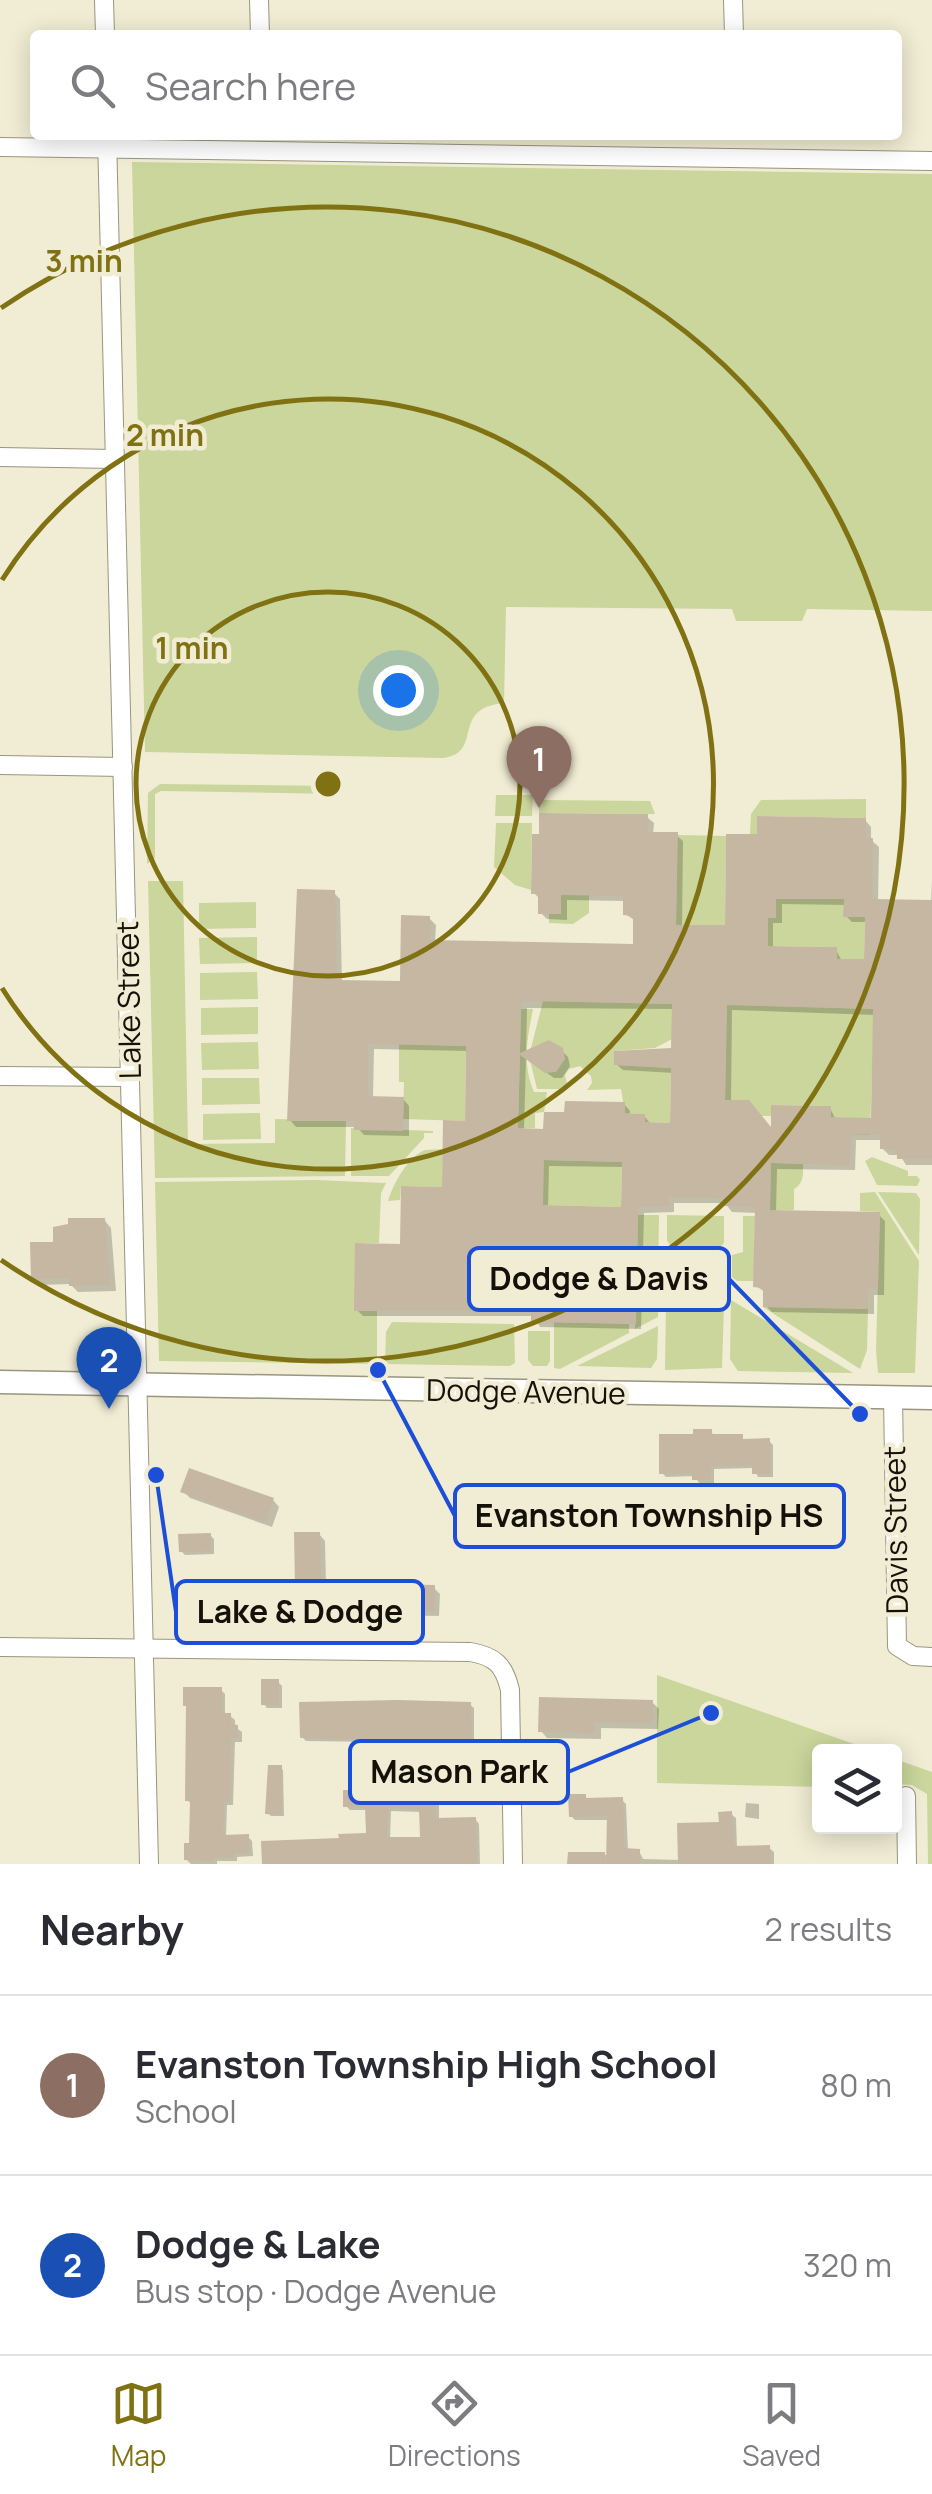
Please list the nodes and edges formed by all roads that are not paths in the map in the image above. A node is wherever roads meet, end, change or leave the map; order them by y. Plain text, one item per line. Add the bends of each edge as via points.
1 (104, 0) edge
2 (259, 0) edge
3 (734, 0) edge
4 (105, 30) edge
5 (260, 30) edge
6 (734, 30) edge
7 (108, 142) edge
8 (262, 143) edge
9 (0, 147) edge
10 (932, 161) edge
11 (0, 457) edge
12 (115, 459) junction
13 (0, 765) edge
14 (123, 767) junction
15 (0, 1076) edge
16 (130, 1076) junction
17 (0, 1382) edge
18 (136, 1384) junction
19 (893, 1397) junction
20 (932, 1398) edge
21 (0, 1648) edge
22 (143, 1650) junction
23 (922, 1656) edge
24 (906, 1796) dead end
25 (148, 1864) edge
26 (513, 1864) edge
27 (908, 1864) edge

1 - 4 street
2 - 5 street
3 - 6 street
7 - 8 street
7 - 9 street
7 - 12 street, Lake Street
8 - 10 street via 737,148
11 - 12 street
12 - 14 street, Lake Street
13 - 14 street
14 - 16 street, Lake Street
15 - 16 street
16 - 18 street, Lake Street
17 - 18 main road, Dodge Avenue
18 - 19 main road, Dodge Avenue
18 - 22 street, Lake Street
19 - 20 main road, Dodge Avenue
19 - 23 street, Davis Street via 898,1646
21 - 22 street
22 - 25 street, Lake Street
22 - 26 street via 470,1652 496,1660 510,1690
24 - 27 street

